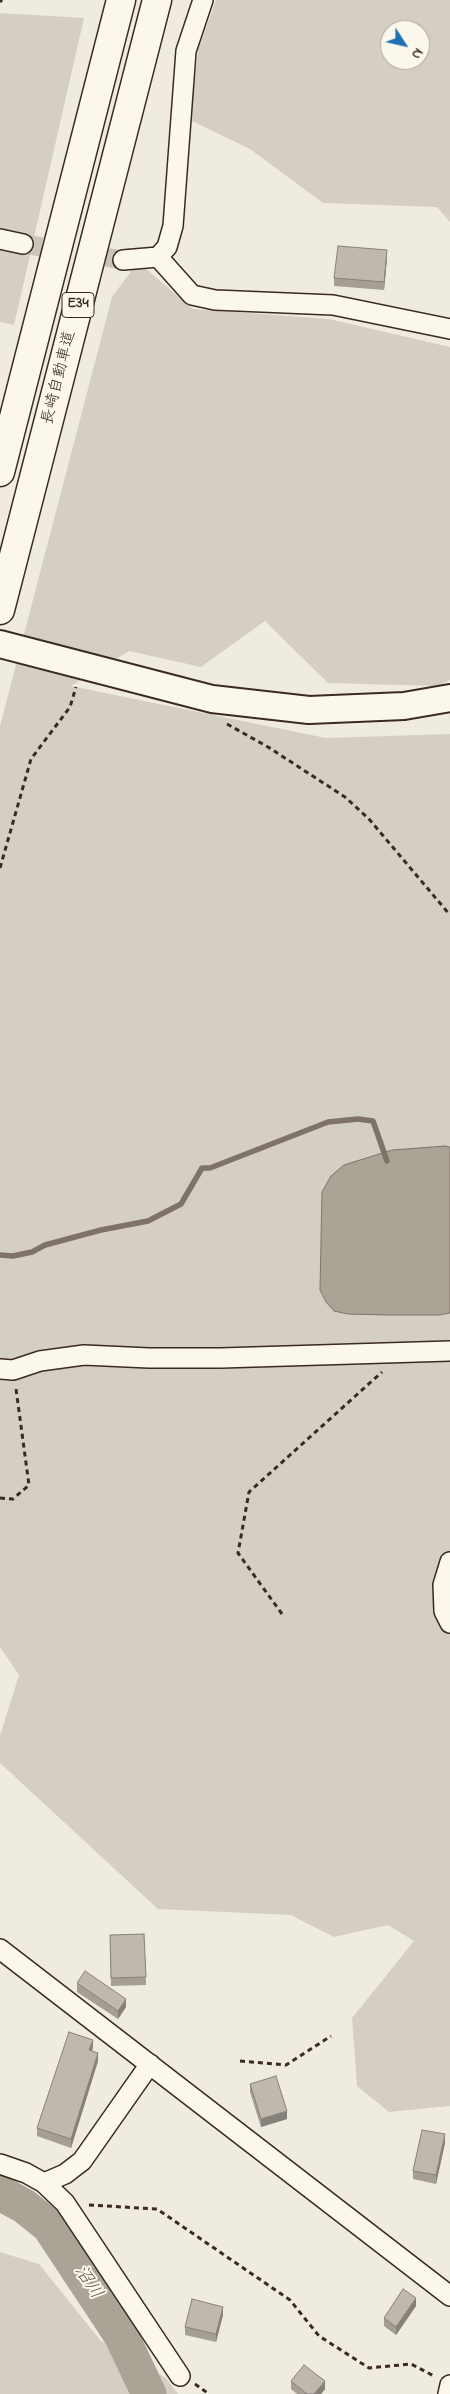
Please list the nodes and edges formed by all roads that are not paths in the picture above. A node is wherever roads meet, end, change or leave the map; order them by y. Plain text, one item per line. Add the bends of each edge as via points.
1 (121, 0) edge
2 (157, 0) edge
3 (203, 0) edge
4 (0, 239) edge
5 (23, 244) tunnel mouth
6 (158, 257) junction
7 (123, 260) tunnel mouth
8 (450, 329) edge
9 (0, 472) edge
10 (0, 610) edge
11 (0, 644) edge
12 (450, 698) edge
13 (450, 1351) edge
14 (7, 1369) edge
15 (450, 1562) edge
16 (450, 1623) edge
17 (0, 1950) edge
18 (150, 2064) junction
19 (0, 2164) edge
20 (44, 2183) junction
21 (450, 2296) edge
22 (180, 2376) dead end

1 - 9 highway, E34
2 - 10 highway, 長崎自動車道 / E34
3 - 6 street via 186,51 173,226 167,247
4 - 5 street
6 - 7 street
6 - 8 street via 192,295 215,300 333,305
11 - 12 street via 212,699 309,710 404,706
13 - 14 street via 221,1358 84,1355
15 - 16 street via 443,1585 444,1611
17 - 18 street
18 - 20 street via 82,2161 65,2174
18 - 21 street
19 - 20 street
20 - 22 street via 65,2203

